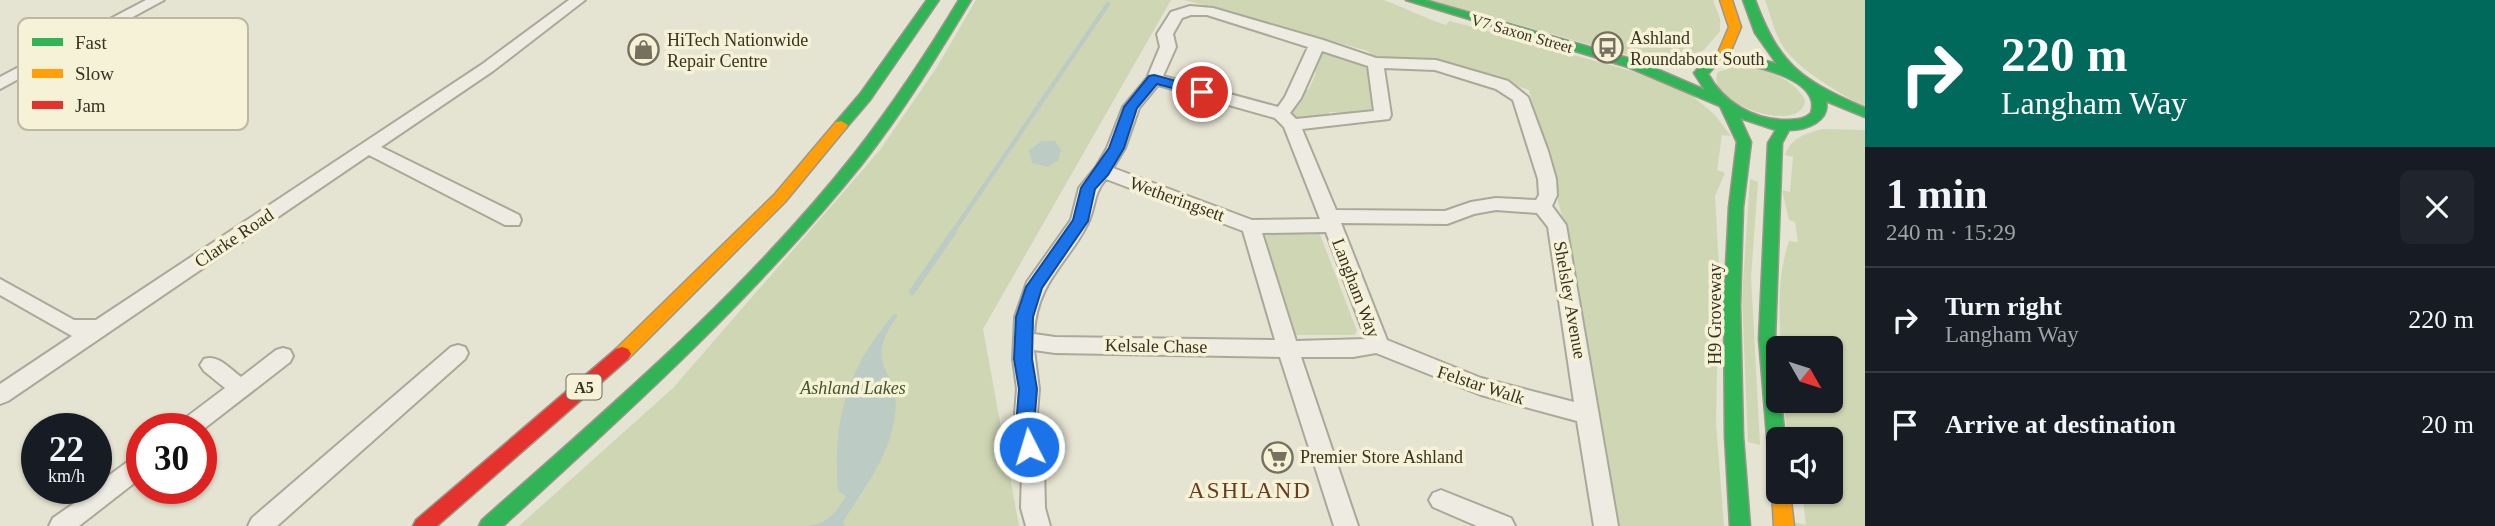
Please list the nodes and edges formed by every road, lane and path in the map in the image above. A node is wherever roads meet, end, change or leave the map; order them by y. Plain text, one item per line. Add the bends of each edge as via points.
1 (157, 0) edge
2 (578, 0) edge
3 (933, 0) edge
4 (965, 0) edge
5 (1412, 0) edge
6 (1726, 0) edge
7 (1750, 2) edge
8 (123, 18) edge
9 (1318, 43) junction
10 (1721, 60) junction
11 (1375, 63) junction
12 (1633, 64) junction
13 (1706, 66) junction
14 (18, 73) edge
15 (1791, 75) junction
16 (1154, 79) junction
17 (0, 83) edge
18 (1811, 89) junction
19 (1723, 104) junction
20 (1865, 113) edge
21 (1287, 120) junction
22 (1811, 120) junction
23 (1786, 124) junction
24 (1865, 124) edge
25 (369, 148) junction
26 (1103, 171) junction
27 (1542, 207) junction
28 (512, 220) dead end
29 (1330, 220) junction
30 (1251, 227) junction
31 (0, 286) edge
32 (99, 328) junction
33 (1025, 340) junction
34 (1378, 345) junction
35 (1288, 349) junction
36 (458, 353) dead end
37 (283, 356) dead end
38 (211, 365) dead end
39 (241, 389) junction
40 (0, 395) edge
41 (209, 413) edge
42 (1588, 414) junction
43 (1775, 427) edge
44 (126, 476) edge
45 (1441, 500) dead end
46 (61, 526) edge
47 (260, 526) edge
48 (423, 526) edge
49 (489, 526) edge
50 (1038, 526) edge
51 (1346, 526) edge
52 (1503, 526) edge
53 (1606, 526) edge
54 (1740, 526) edge

1 - 8 street
2 - 25 street, Clarke Road
3 - 48 main road, A5 via 865,97 738,241 611,364
4 - 49 main road, A5 via 920,75 858,159 774,257 646,384
5 - 12 main road, V7 Saxon Street
6 - 10 main road via 1735,27
7 - 15 main road via 1761,33
9 - 11 street
9 - 16 street via 1208,11 1190,10 1176,15 1165,34 1168,47
9 - 21 street
10 - 13 main road
10 - 15 main road via 1755,61
11 - 21 street via 1382,115
11 - 27 street via 1436,65 1502,85 1520,97 1547,179 1548,195
12 - 13 main road, V7 Saxon Street
12 - 19 main road, V7 Saxon Street
13 - 19 main road, H9 Groveway via 1702,82
14 - 17 street
15 - 18 main road
16 - 21 street
16 - 26 street via 1131,107
18 - 20 main road
18 - 22 main road via 1821,107
19 - 23 main road, V7 Saxon Street
19 - 54 main road, H9 Groveway via 1744,142 1732,305
21 - 29 street, Langham Way
22 - 23 main road
22 - 24 main road
23 - 43 main road via 1775,143 1767,339
25 - 28 street
25 - 32 street, Clarke Road
26 - 30 street, Wetheringsett
26 - 33 street via 1088,188 1080,221 1034,287 1025,317
27 - 29 street via 1496,204 1447,218
27 - 42 street, Shelsley Avenue via 1556,225
29 - 30 street, Langham Way
29 - 34 street, Langham Way
30 - 35 street
31 - 32 street via 72,328
32 - 40 street, Clarke Road
33 - 35 street, Kelsale Chase via 1055,345
33 - 50 street via 1025,426
34 - 35 street, Langham Way
34 - 42 street, Felstar Walk via 1413,363 1503,394
35 - 51 street
36 - 47 street
37 - 39 street
38 - 39 street
39 - 41 street
42 - 53 street, Shelsley Avenue
44 - 46 street
45 - 52 street

